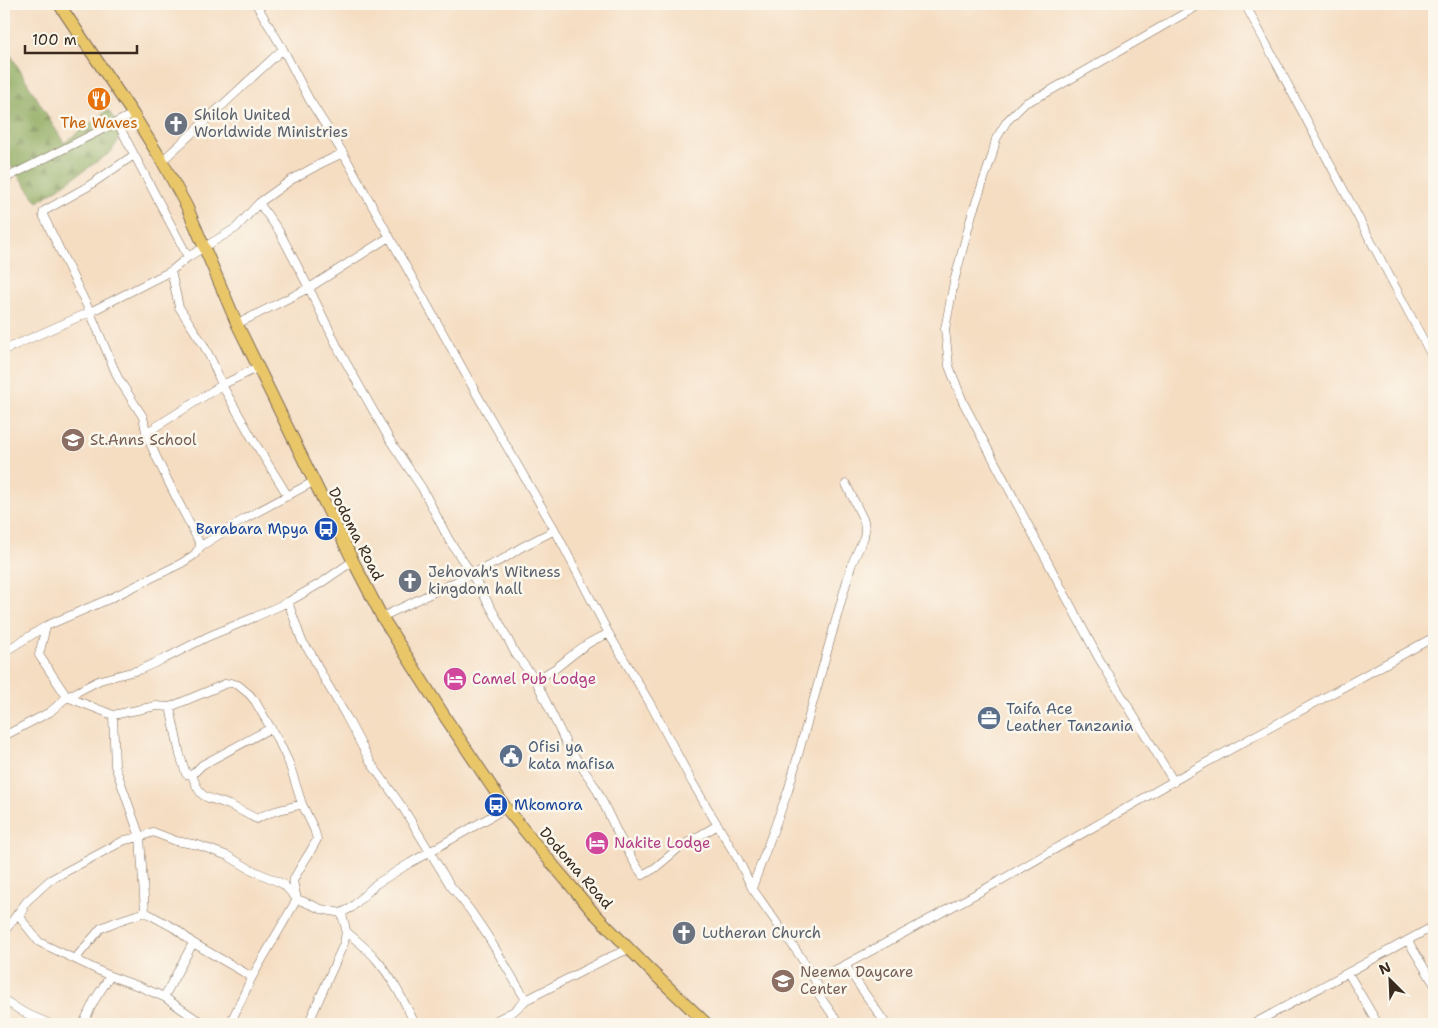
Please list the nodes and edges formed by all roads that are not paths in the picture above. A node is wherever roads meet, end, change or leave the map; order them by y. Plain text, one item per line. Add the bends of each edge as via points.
1 (59, 4) edge
2 (256, 4) edge
3 (1201, 4) edge
4 (1245, 4) edge
5 (283, 49) junction
6 (133, 114) junction
7 (117, 122) junction
8 (343, 153) junction
9 (134, 155) junction
10 (162, 161) junction
11 (4, 179) edge
12 (259, 203) junction
13 (390, 236) junction
14 (205, 247) junction
15 (188, 257) junction
16 (171, 271) junction
17 (309, 288) junction
18 (90, 312) junction
19 (237, 324) junction
20 (4, 350) edge
21 (1434, 360) edge
22 (259, 367) junction
23 (222, 385) junction
24 (146, 433) junction
25 (313, 482) junction
26 (846, 484) dead end
27 (288, 496) junction
28 (555, 530) junction
29 (201, 546) junction
30 (353, 561) junction
31 (471, 573) junction
32 (288, 602) junction
33 (382, 617) junction
34 (46, 626) junction
35 (609, 634) junction
36 (1434, 637) edge
37 (4, 652) edge
38 (536, 680) junction
39 (66, 698) junction
40 (170, 707) junction
41 (112, 715) junction
42 (271, 728) junction
43 (4, 736) edge
44 (192, 775) junction
45 (1174, 782) junction
46 (302, 804) junction
47 (506, 808) junction
48 (718, 825) junction
49 (140, 837) junction
50 (431, 852) junction
51 (752, 888) junction
52 (297, 899) junction
53 (27, 901) junction
54 (145, 912) junction
55 (341, 913) junction
56 (1434, 926) edge
57 (4, 932) edge
58 (347, 932) junction
59 (1408, 941) junction
60 (193, 943) junction
61 (629, 949) junction
62 (75, 959) junction
63 (845, 965) junction
64 (1348, 973) junction
65 (110, 976) junction
66 (252, 977) junction
67 (813, 977) junction
68 (1434, 984) edge
69 (164, 998) junction
70 (4, 1000) edge
71 (526, 1000) junction
72 (195, 1021) edge
73 (308, 1023) edge
74 (50, 1024) edge
75 (83, 1024) edge
76 (208, 1024) edge
77 (230, 1024) edge
78 (415, 1024) edge
79 (490, 1024) edge
80 (707, 1024) edge
81 (840, 1024) edge
82 (886, 1024) edge
83 (1253, 1024) edge
84 (1378, 1024) edge

1 - 6 highway, Dodoma Road
2 - 5 street
3 - 45 street via 1025,103 1007,121 996,139 972,214 945,329 948,366 963,402 1098,657
4 - 21 street
5 - 8 street
5 - 10 street
6 - 7 street
6 - 10 highway, Dodoma Road
7 - 9 street
7 - 11 street
8 - 12 street via 291,180
8 - 13 street
9 - 15 street
9 - 18 street via 43,215
10 - 14 highway, Dodoma Road
12 - 14 street via 236,228
12 - 17 street via 279,231
13 - 17 street
13 - 28 street
14 - 15 street
14 - 19 highway, Dodoma Road
15 - 16 street
16 - 18 street
16 - 23 street via 179,306 203,344
17 - 19 street
17 - 31 street via 356,381
18 - 20 street
18 - 24 street via 118,378 143,417
19 - 22 highway, Dodoma Road
22 - 23 street
22 - 25 highway, Dodoma Road
23 - 24 street
23 - 27 street
24 - 29 street
25 - 27 street
25 - 30 highway, Dodoma Road
26 - 51 street via 864,521 864,537 848,575 788,791
27 - 29 street
28 - 31 street
28 - 35 street
29 - 34 street via 182,563
30 - 32 street
30 - 33 highway, Dodoma Road
31 - 33 street
31 - 38 street via 515,654
32 - 39 street via 139,670 100,680
32 - 50 street via 302,640 371,763
33 - 47 highway, Dodoma Road
34 - 37 street
34 - 39 street via 39,655
35 - 38 street via 586,644
35 - 48 street
36 - 45 street
38 - 48 street via 567,745 596,788 619,836 643,875 680,847
39 - 41 street
39 - 43 street via 50,712
40 - 41 street via 156,706
40 - 42 street via 230,683 249,694
40 - 44 street via 180,756 186,774
41 - 49 street via 115,766
42 - 44 street via 202,765
42 - 46 street via 289,763
44 - 46 street via 198,791 209,799 257,819 266,813
45 - 63 street
46 - 52 street via 317,839 292,881
47 - 50 street
47 - 61 highway, Dodoma Road via 593,912
48 - 51 street
49 - 52 street via 153,832 228,856 283,884
49 - 53 street via 124,840 58,875
49 - 54 street
50 - 55 street via 376,884
50 - 71 street via 450,885 488,935
51 - 67 street
52 - 55 street
52 - 66 street
53 - 57 street
53 - 62 street via 27,907 19,914 39,942
54 - 60 street via 176,929
54 - 62 street via 101,928
55 - 58 street
56 - 59 street
58 - 73 street
58 - 78 street via 372,954 386,972
59 - 64 street
59 - 68 street
60 - 66 street
60 - 69 street
61 - 71 street
61 - 80 highway, Dodoma Road
62 - 65 street
63 - 67 street
63 - 82 street
64 - 83 street
64 - 84 street
65 - 69 street
65 - 75 street
66 - 77 street
67 - 81 street via 819,995
69 - 72 street
70 - 74 street
71 - 79 street via 514,1012
72 - 76 street

